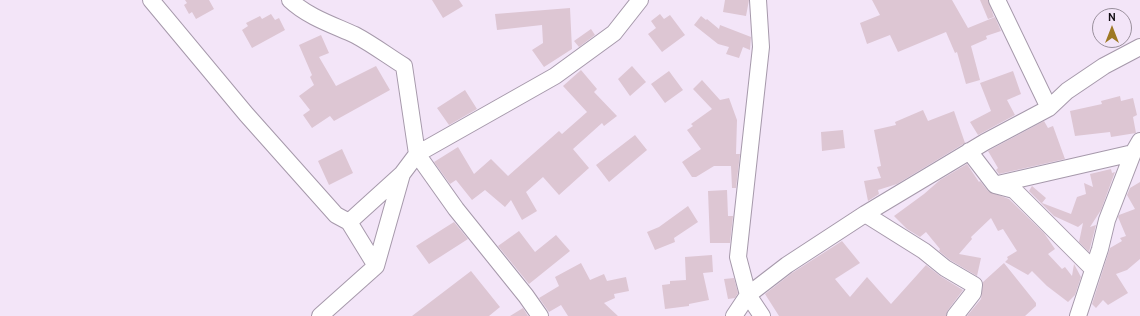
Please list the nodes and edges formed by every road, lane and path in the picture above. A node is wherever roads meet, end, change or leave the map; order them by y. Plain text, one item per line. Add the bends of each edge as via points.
1 (151, 0) edge
2 (290, 0) edge
3 (640, 0) edge
4 (758, 0) edge
5 (997, 0) edge
6 (1140, 47) edge
7 (1049, 108) junction
8 (1136, 147) edge
9 (968, 151) junction
10 (417, 154) junction
11 (402, 174) junction
12 (995, 185) junction
13 (866, 214) junction
14 (349, 222) junction
15 (376, 266) junction
16 (1093, 268) junction
17 (748, 295) junction
18 (320, 316) edge
19 (540, 316) edge
20 (734, 316) edge
21 (762, 316) edge
22 (956, 316) edge
23 (1078, 316) edge

1 - 14 street via 246,114 336,215
2 - 10 street via 314,17 356,36 404,66
3 - 10 street via 614,33 555,76
4 - 17 street via 761,47 738,257
5 - 7 street
6 - 7 street via 1098,70
7 - 9 street
8 - 12 street
8 - 16 street via 1107,220
9 - 12 street
9 - 13 street
10 - 11 street
10 - 19 street via 456,209
11 - 14 street
11 - 15 street
12 - 16 street via 1014,190
13 - 17 street via 786,264
13 - 22 street via 974,285 973,293
14 - 15 street
15 - 18 street
16 - 23 street
17 - 20 street
17 - 21 street

